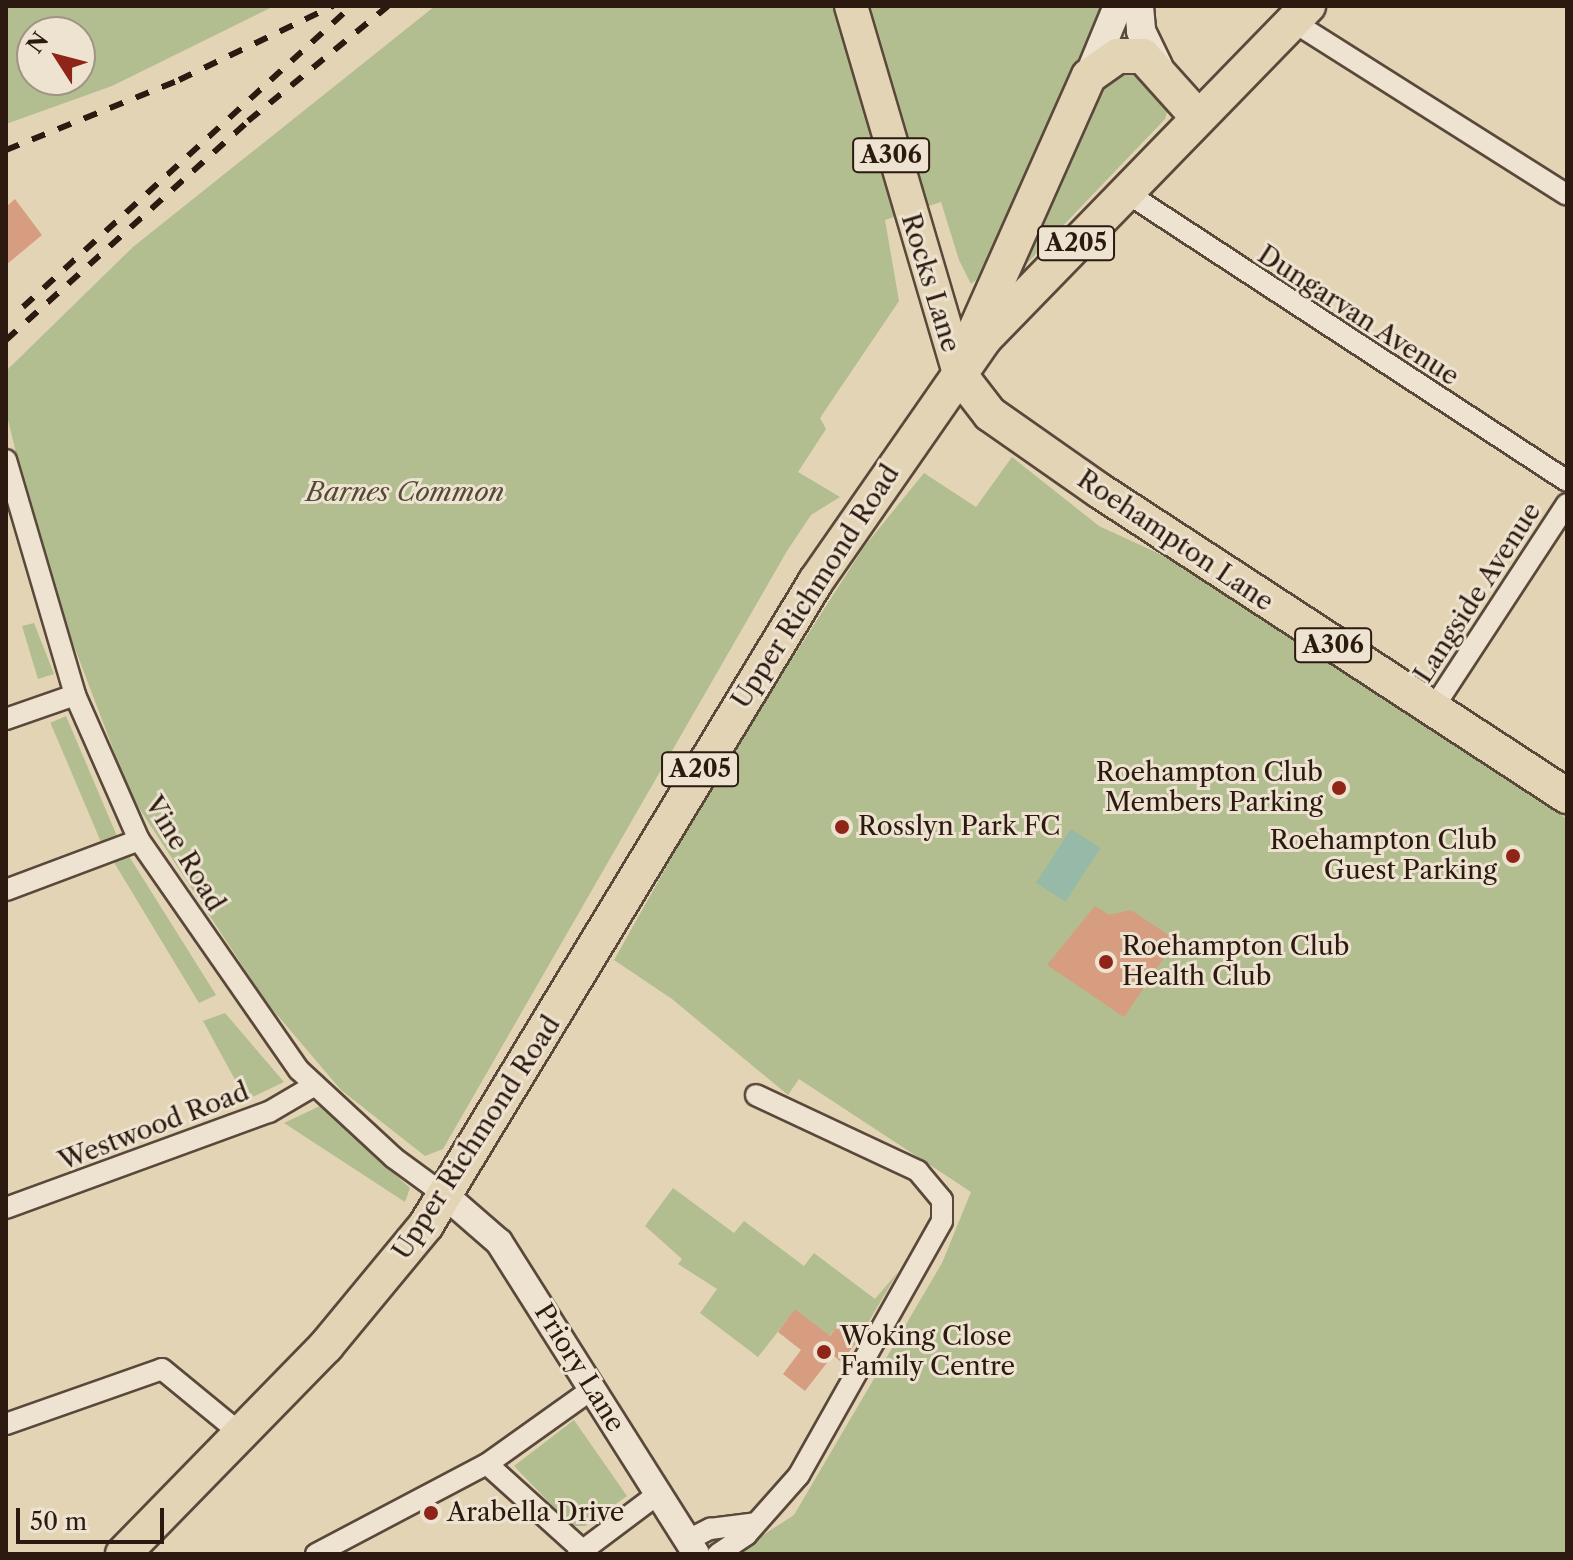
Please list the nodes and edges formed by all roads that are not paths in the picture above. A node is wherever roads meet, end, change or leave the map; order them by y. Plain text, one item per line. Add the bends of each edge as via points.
1 (851, 6) edge
2 (1118, 6) edge
3 (1139, 6) edge
4 (1300, 13) edge
5 (1158, 66) junction
6 (1089, 76) junction
7 (1196, 115) junction
8 (1124, 191) junction
9 (1567, 195) edge
10 (959, 374) junction
11 (6, 460) edge
12 (1567, 481) edge
13 (1567, 504) edge
14 (75, 695) junction
15 (1432, 710) junction
16 (6, 719) edge
17 (1567, 796) edge
18 (139, 840) junction
19 (6, 890) edge
20 (315, 1085) junction
21 (756, 1095) dead end
22 (446, 1196) junction
23 (6, 1208) edge
24 (592, 1389) junction
25 (6, 1424) edge
26 (241, 1434) junction
27 (487, 1464) junction
28 (658, 1494) junction
29 (756, 1523) junction
30 (692, 1547) edge
31 (579, 1551) edge
32 (123, 1554) edge
33 (316, 1554) edge
34 (718, 1554) edge

1 - 10 main road, Rocks Lane / A306
2 - 6 main road
3 - 5 main road via 1141,31
4 - 7 highway, Upper Richmond Road / A205
4 - 9 street
5 - 6 highway via 1126,53
5 - 7 highway
6 - 10 highway, A205 via 974,323
7 - 8 highway, Upper Richmond Road / A205
8 - 10 highway, Upper Richmond Road / A205 via 984,339
8 - 12 street, Dungarvan Avenue
10 - 15 highway, Roehampton Lane / A306 via 981,407 1003,424
10 - 22 highway, Upper Richmond Road / A205 via 808,594
11 - 14 street, Vine Road
13 - 15 street, Langside Avenue
14 - 16 street
14 - 18 street, Vine Road
15 - 17 highway, Roehampton Lane / A306
18 - 19 street
18 - 20 street, Vine Road via 229,975
20 - 22 street, Vine Road
20 - 23 street, Westwood Road via 269,1112
21 - 29 street via 840,1139 907,1165 928,1180 943,1208 937,1240 799,1475
22 - 24 street, Priory Lane via 499,1242
22 - 26 highway, Upper Richmond Road / A205 via 380,1285
24 - 27 street
24 - 28 street, Priory Lane
25 - 26 street via 162,1369
26 - 32 highway, Upper Richmond Road / A205
27 - 31 street
27 - 33 street
28 - 30 street, Priory Lane
28 - 31 street
29 - 30 street via 710,1529
29 - 34 street

